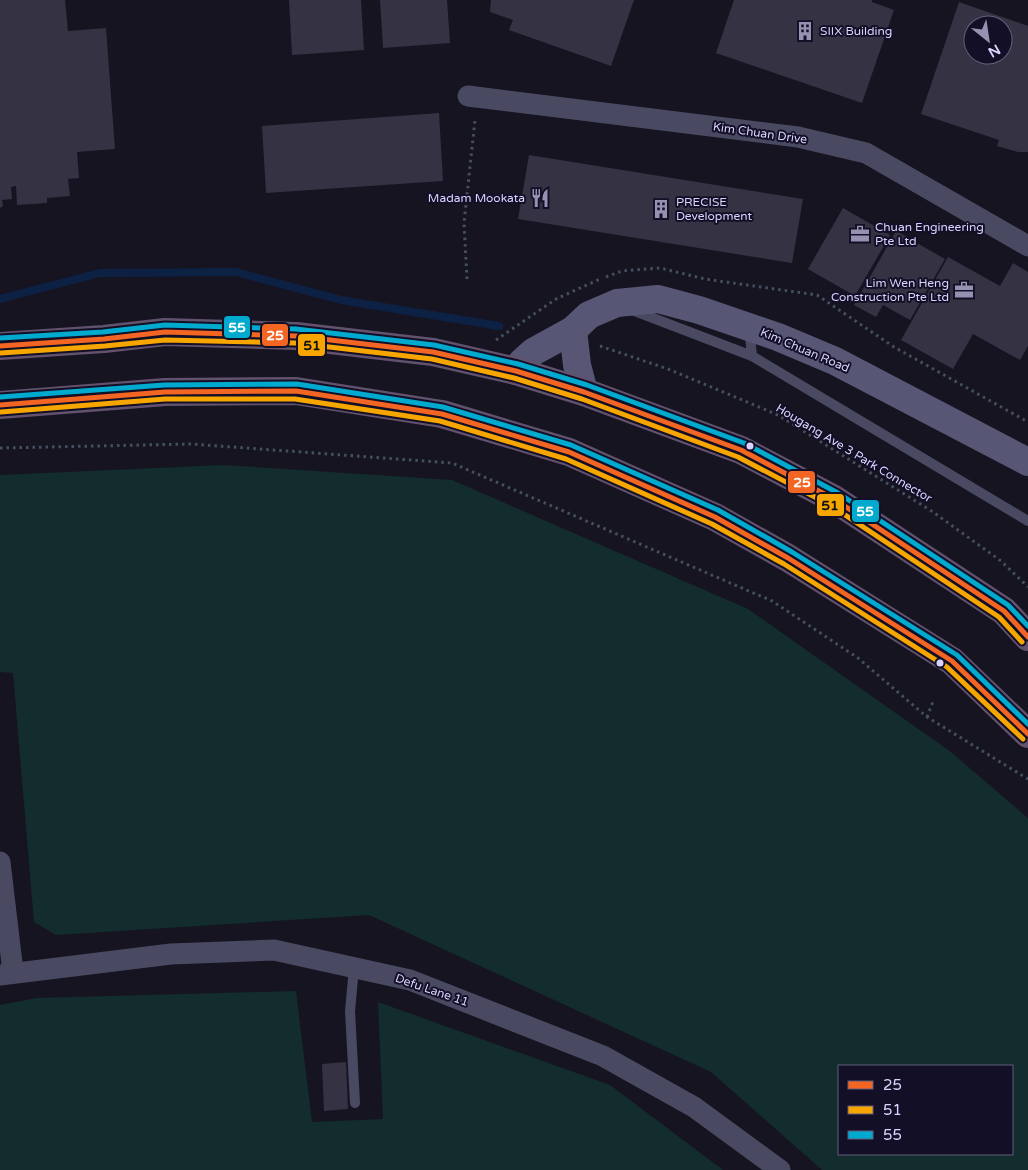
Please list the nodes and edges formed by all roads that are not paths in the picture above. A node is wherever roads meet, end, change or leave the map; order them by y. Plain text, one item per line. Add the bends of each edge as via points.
1 (473, 97) road end
2 (1028, 246) edge
3 (616, 304) junction
4 (753, 328) junction
5 (585, 337) junction
6 (0, 346) edge
7 (752, 356) junction
8 (516, 372) junction
9 (584, 392) junction
10 (0, 405) edge
11 (1028, 462) edge
12 (1028, 521) edge
13 (1028, 637) edge
14 (1028, 734) edge
15 (0, 862) edge
16 (354, 968) junction
17 (7, 973) edge
18 (355, 1103) dead end
19 (780, 1170) edge

1 - 2 street, Kim Chuan Drive via 798,137 866,153
3 - 4 main road, Kim Chuan Road via 658,299
3 - 5 main road, Kim Chuan Road via 589,315
3 - 7 lane
4 - 7 lane via 750,336
4 - 11 main road, Kim Chuan Road via 835,361
5 - 8 main road, Kim Chuan Road via 533,352
5 - 9 main road via 577,365
6 - 8 highway via 165,332 296,336 433,352
7 - 12 lane
8 - 9 highway
9 - 13 highway via 741,450 834,500 1004,611
10 - 14 highway via 165,392 296,391 442,414 569,452 715,516 788,558 952,661
15 - 17 street
16 - 17 street, Defu Lane 11 via 274,950 171,954
16 - 18 lane via 350,1011
16 - 19 street, Defu Lane 11 via 410,980 603,1056 694,1107

